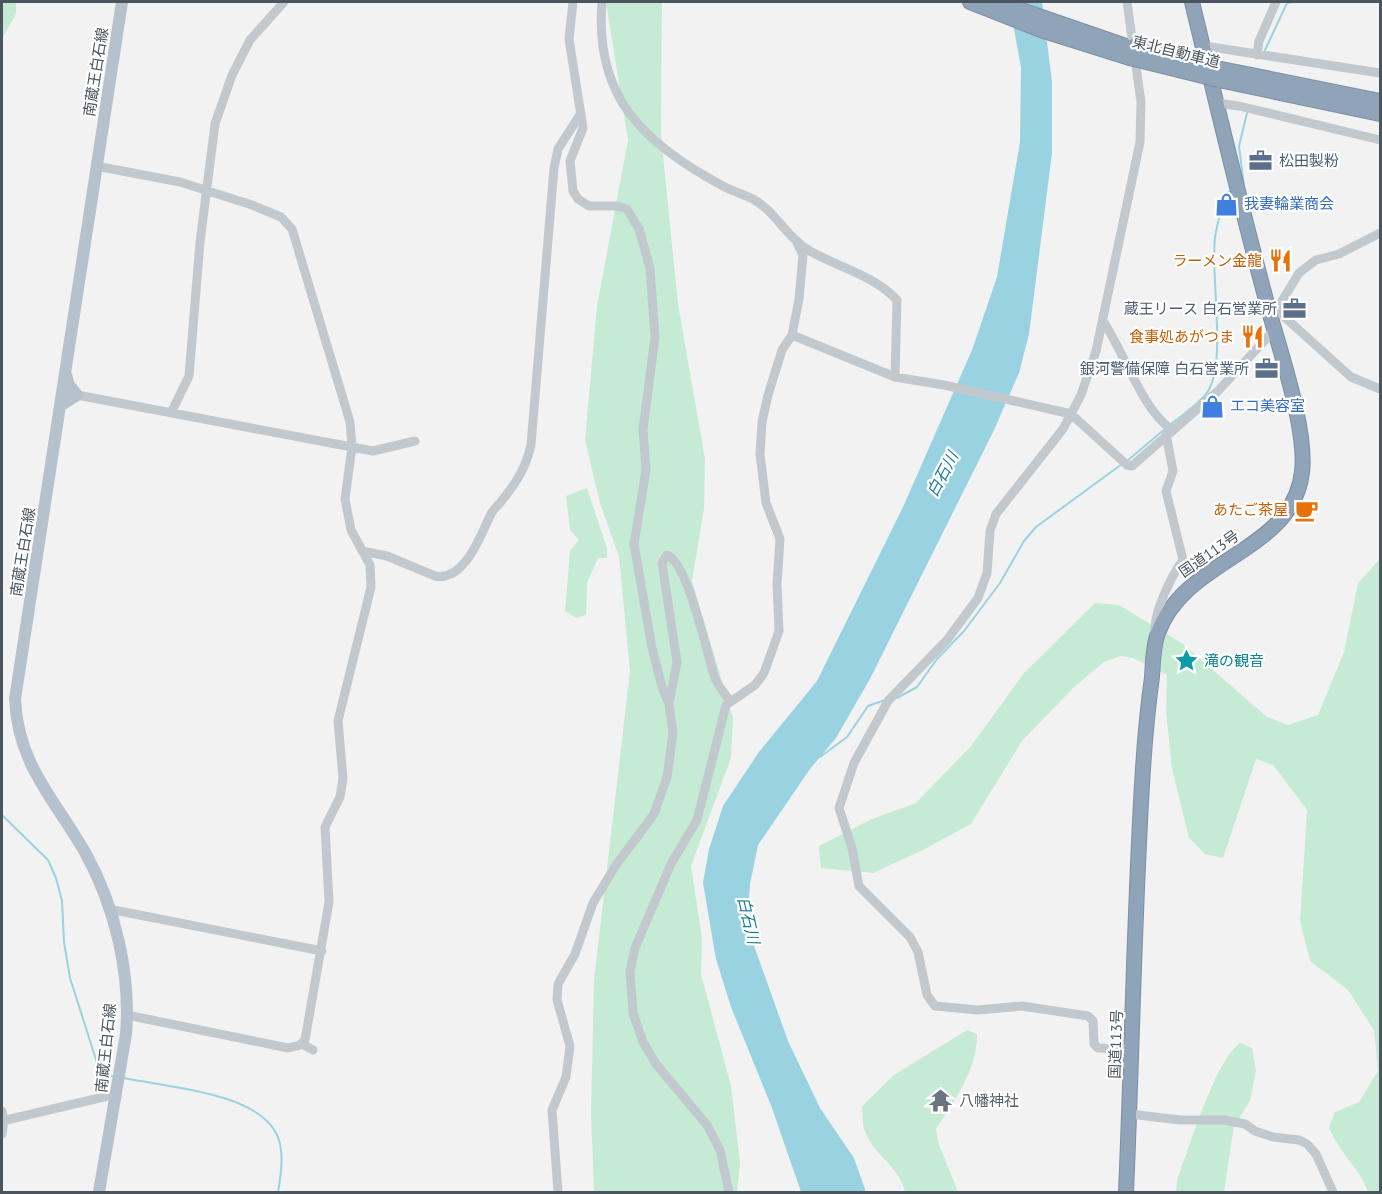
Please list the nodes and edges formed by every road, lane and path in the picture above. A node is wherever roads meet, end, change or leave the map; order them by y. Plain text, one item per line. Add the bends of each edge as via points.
1 (122, 2) edge
2 (284, 2) edge
3 (573, 2) edge
4 (602, 2) edge
5 (970, 2) edge
6 (998, 2) edge
7 (1127, 2) edge
8 (1192, 2) edge
9 (1276, 2) edge
10 (1203, 49) junction
11 (1257, 55) junction
12 (1380, 73) edge
13 (1218, 74) junction
14 (1380, 101) edge
15 (1217, 103) junction
16 (581, 113) junction
17 (1380, 114) edge
18 (1380, 140) edge
19 (96, 166) junction
20 (206, 192) junction
21 (1380, 233) edge
22 (797, 243) junction
23 (1270, 314) junction
24 (1103, 321) junction
25 (1275, 329) junction
26 (792, 335) junction
27 (66, 372) junction
28 (895, 377) junction
29 (1380, 389) edge
30 (77, 395) junction
31 (60, 406) junction
32 (171, 413) junction
33 (1071, 414) junction
34 (1168, 429) junction
35 (415, 441) dead end
36 (352, 447) junction
37 (362, 551) junction
38 (1156, 636) junction
39 (730, 701) junction
40 (669, 704) junction
41 (109, 909) junction
42 (322, 951) junction
43 (127, 1015) junction
44 (302, 1044) junction
45 (1132, 1049) junction
46 (313, 1050) dead end
47 (117, 1097) junction
48 (1130, 1114) junction
49 (2, 1117) edge
50 (2, 1134) edge
51 (99, 1192) edge
52 (558, 1192) edge
53 (729, 1192) edge
54 (1126, 1192) edge
55 (1332, 1192) edge

1 - 19 main road, 南蔵王白石線
2 - 20 street via 250,40 232,75 214,124
3 - 16 street via 569,39
4 - 22 street via 600,44 610,79 618,98 638,125 678,160 754,199
5 - 13 highway, 東北自動車道, bridge via 1087,45
6 - 13 highway, 東北自動車道, bridge
7 - 24 street via 1141,102 1140,142
8 - 10 highway, 国道113号
9 - 11 street
10 - 11 street
10 - 15 highway, 国道113号
11 - 12 street
13 - 14 highway, 東北自動車道
13 - 17 highway, 東北自動車道
15 - 18 street
15 - 23 highway, 国道113号
16 - 37 street via 556,156 531,445 521,476 492,512 472,552 443,577
16 - 40 street via 583,131 570,161 573,191 589,206 627,210 639,229 650,268 654,343 643,429 646,470 634,544 652,648
19 - 20 street via 180,182
19 - 27 main road, 南蔵王白石線
20 - 32 street via 189,376
20 - 36 street via 281,217 292,229 350,422
21 - 23 street via 1339,254 1316,260 1299,273 1276,311
22 - 26 street via 803,255
22 - 28 street via 887,289 897,300
23 - 25 highway, 国道113号
23 - 29 street via 1280,313 1351,377
24 - 33 street via 1081,395
24 - 34 street via 1144,398
25 - 34 street via 1218,391
25 - 38 highway, 国道113号 via 1301,439 1302,476 1298,491 1281,521 1270,531 1186,590
26 - 28 street
26 - 39 street via 774,372 761,444 760,469 766,503 780,539 779,631 764,673 755,685
27 - 30 main road
27 - 31 main road, 南蔵王白石線
28 - 33 street
30 - 31 main road
30 - 32 street
31 - 41 main road, 南蔵王白石線 via 16,717 28,762 85,853
32 - 36 street
33 - 34 street via 1132,466 1144,459
33 - 45 street via 996,514 990,531 987,573 978,598 947,640 890,699 855,763 839,808 860,886 910,937 918,952 930,1000 941,1008 1022,1006 1088,1016 1098,1048
34 - 38 street via 1173,471 1166,491 1183,560 1157,610
35 - 36 street via 373,451
36 - 37 street via 345,499 351,530
37 - 42 street via 370,565 371,586 338,721 343,778 340,797 325,827 329,891
38 - 45 highway, 国道113号 via 1140,816
39 - 40 street via 715,678 683,577 676,562 667,555 662,563 677,673
39 - 53 street via 698,820 671,864 635,948 630,971 633,1013 643,1042 656,1064 707,1125 720,1150
40 - 52 street via 671,761 654,814 593,903 575,954 558,984 556,1000 570,1047 564,1084 552,1110
41 - 42 street
41 - 43 main road, 南蔵王白石線 via 124,973
42 - 44 street
43 - 44 street via 288,1048
43 - 47 main road, 南蔵王白石線
44 - 46 street
45 - 48 highway, 国道113号
47 - 49 street
47 - 51 main road, 南蔵王白石線
48 - 54 highway, 国道113号
48 - 55 street via 1224,1120 1245,1124 1273,1137 1299,1140 1316,1154
49 - 50 street

